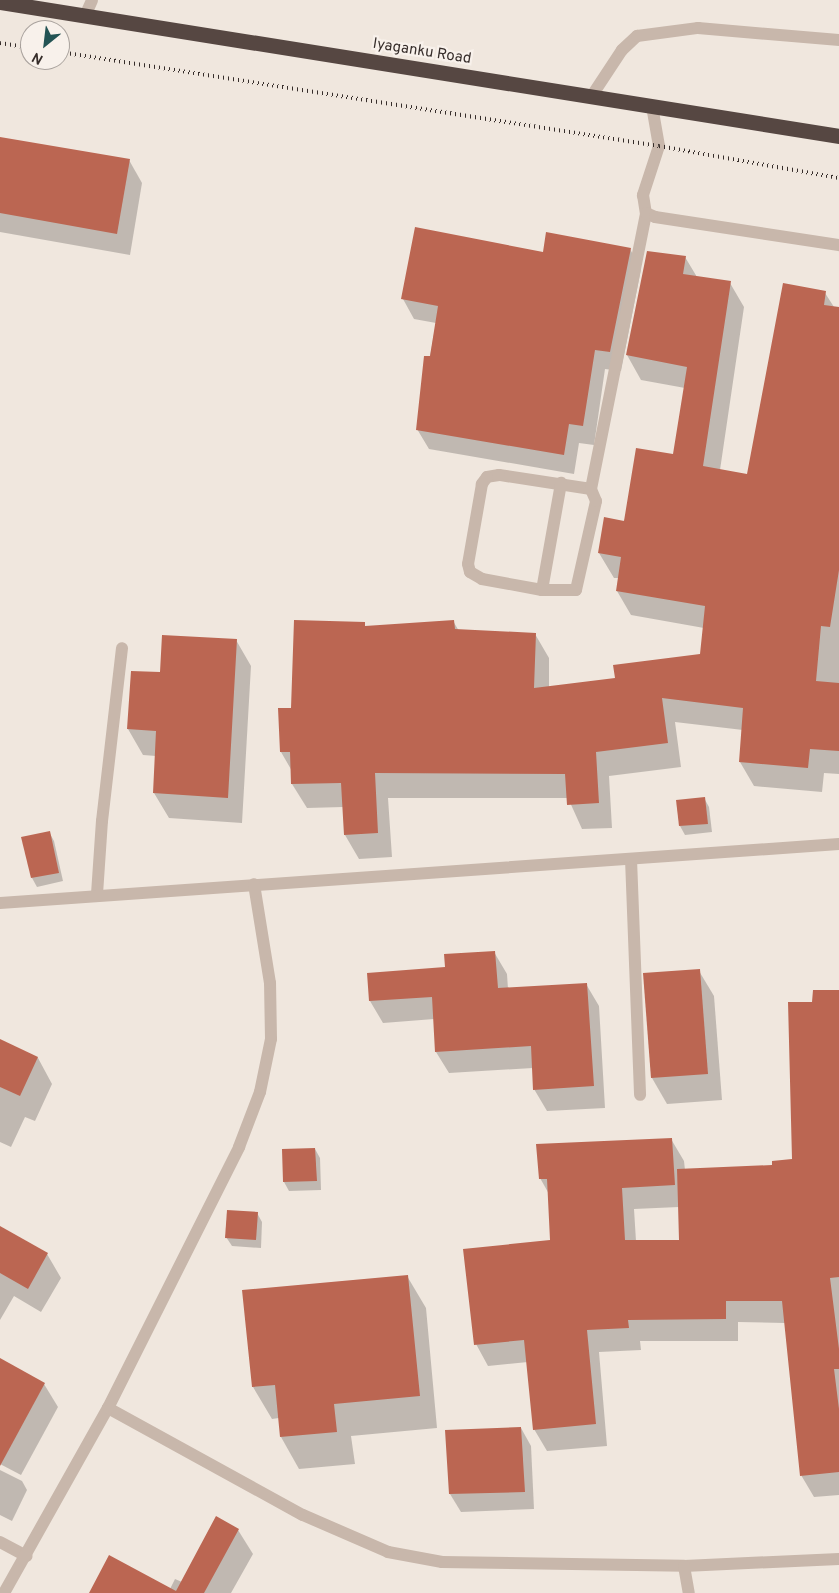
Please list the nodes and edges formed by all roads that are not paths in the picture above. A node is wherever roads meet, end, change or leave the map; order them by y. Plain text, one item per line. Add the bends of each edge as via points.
1 (92, 0) edge
2 (0, 2) edge
3 (86, 16) junction
4 (839, 40) edge
5 (591, 97) junction
6 (652, 106) junction
7 (839, 136) edge
8 (646, 213) junction
9 (839, 245) edge
10 (561, 483) junction
11 (592, 490) junction
12 (542, 590) junction
13 (122, 648) dead end
14 (839, 844) edge
15 (631, 859) junction
16 (254, 884) junction
17 (97, 894) junction
18 (0, 903) edge
19 (640, 1095) dead end
20 (108, 1408) junction
21 (0, 1542) edge
22 (26, 1556) junction
23 (839, 1559) edge
24 (684, 1566) junction
25 (4, 1593) edge
26 (689, 1593) edge

1 - 3 street
2 - 3 highway, Iyaganku Road
3 - 5 highway, Iyaganku Road
4 - 5 street via 698,28 637,36 622,50
5 - 6 highway, Iyaganku Road
6 - 7 highway, Iyaganku Road
6 - 8 street via 659,146 643,195
8 - 9 street
8 - 11 street
10 - 11 street
10 - 12 street
10 - 12 street via 498,476 487,477 482,484 468,564 470,572 482,579
11 - 12 street via 596,501 576,590
13 - 17 street
14 - 15 street
15 - 16 street
15 - 19 street
16 - 17 street
16 - 20 street via 270,983 271,1039 260,1092 239,1147
17 - 18 street
20 - 22 street
20 - 24 street via 303,1515 388,1552 442,1562
21 - 22 street
22 - 25 street
23 - 24 street
24 - 26 street

